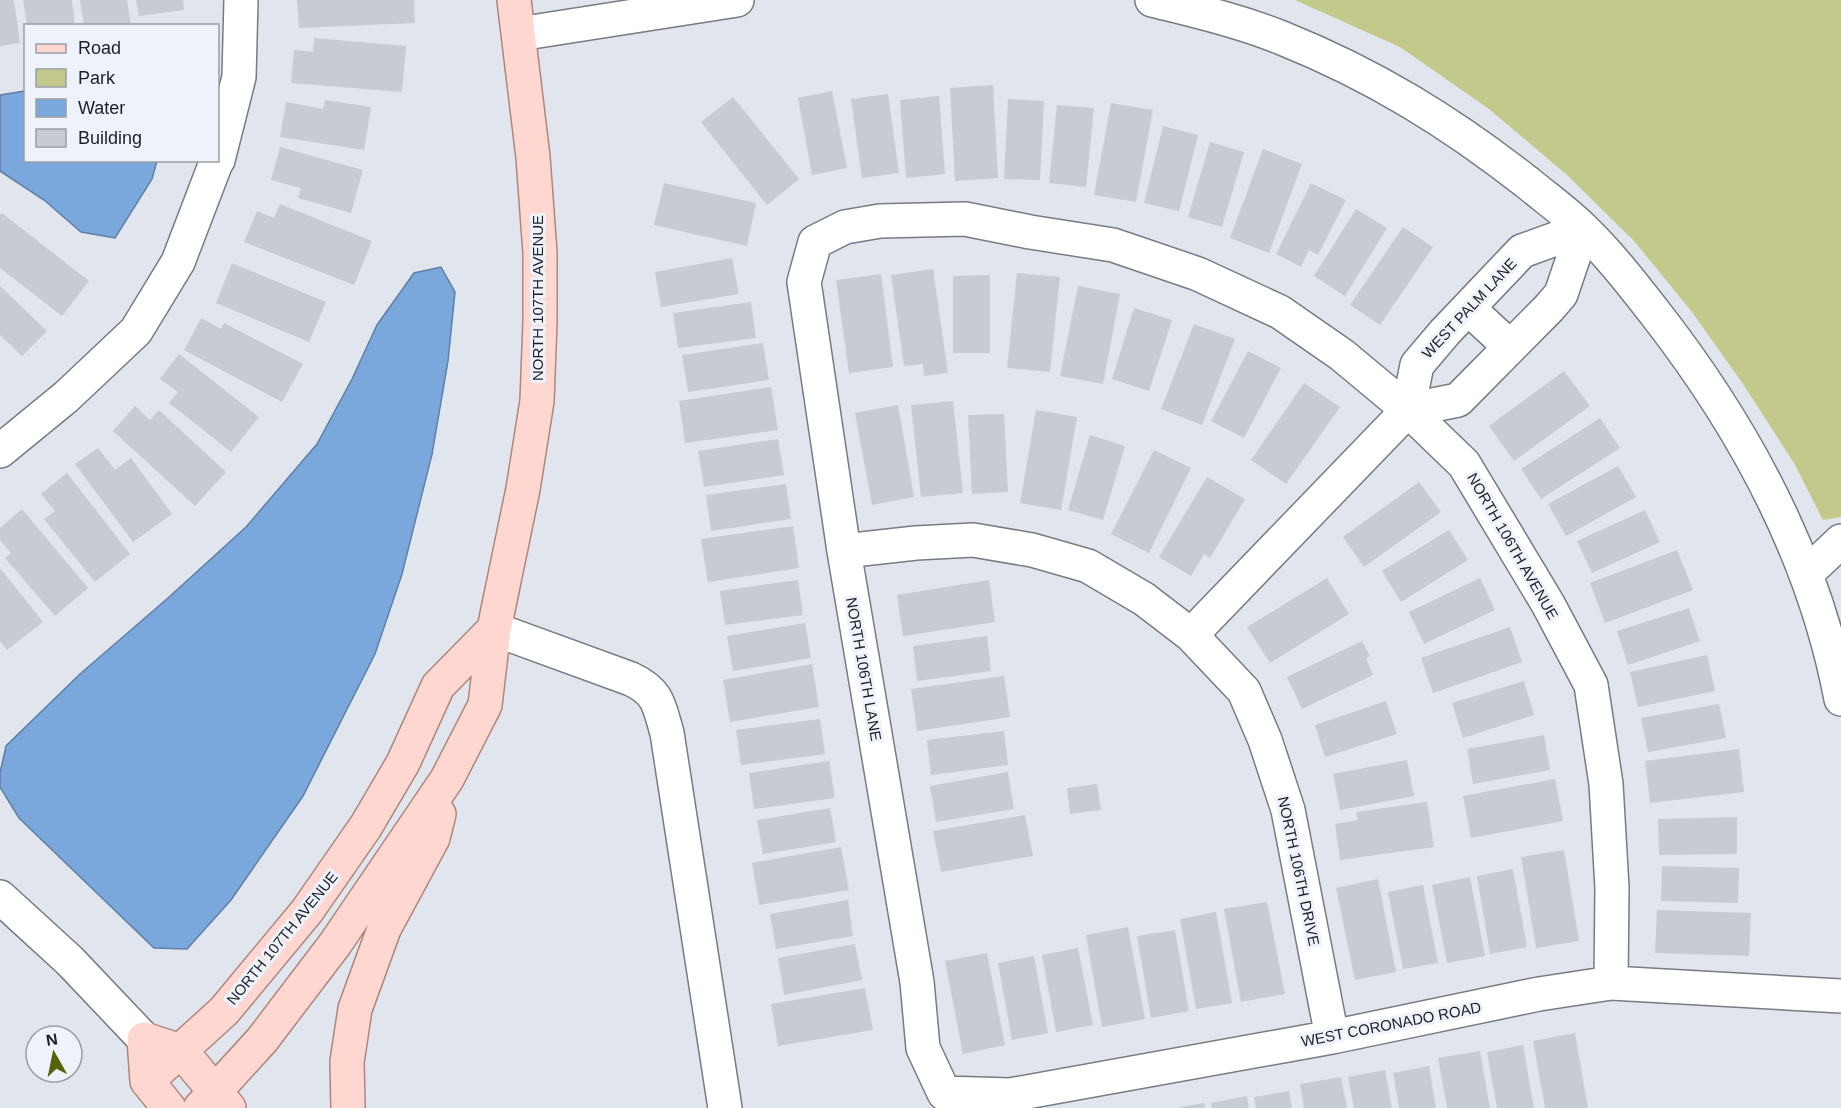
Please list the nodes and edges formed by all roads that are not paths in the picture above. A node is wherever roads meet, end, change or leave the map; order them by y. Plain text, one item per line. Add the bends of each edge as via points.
1 (241, 0) edge
2 (514, 0) edge
3 (737, 0) edge
4 (1152, 0) edge
5 (519, 34) junction
6 (219, 152) edge
7 (216, 162) edge
8 (1583, 229) junction
9 (815, 242) joint
10 (1468, 308) junction
11 (1509, 346) junction
12 (1408, 410) junction
13 (0, 451) edge
14 (1841, 541) edge
15 (844, 551) junction
16 (1841, 573) edge
17 (1806, 574) junction
18 (494, 629) junction
19 (1191, 635) junction
20 (1841, 699) edge
21 (447, 779) junction
22 (0, 897) edge
23 (1611, 983) junction
24 (1841, 996) edge
25 (1332, 1037) junction
26 (144, 1039) junction
27 (205, 1086) edge
28 (944, 1093) joint
29 (161, 1097) edge
30 (348, 1108) edge
31 (725, 1108) edge

1 - 6 street via 239,77
2 - 5 main road, NORTH 107TH AVENUE
3 - 5 street
4 - 8 street via 1237,22 1344,66 1461,133
5 - 18 main road, NORTH 107TH AVENUE via 540,253 540,333 537,401 527,467
7 - 13 street via 178,262 136,331 66,397
8 - 10 street, WEST PALM LANE via 1522,251
8 - 11 street via 1561,294
8 - 17 street via 1637,290 1719,403 1775,500
9 - 12 street, NORTH 106TH AVENUE via 845,227 880,221 965,219 1113,245 1198,274 1280,312 1342,355
9 - 15 street, NORTH 106TH LANE via 804,282
10 - 11 street
10 - 12 street, WEST PALM LANE via 1417,365
11 - 12 street via 1458,400
12 - 19 street
12 - 23 street, NORTH 106TH AVENUE via 1464,464 1548,604 1591,685 1606,784 1612,888
14 - 17 street
15 - 19 street, NORTH 106TH DRIVE via 973,540 1032,550 1088,566 1144,599
15 - 28 street, NORTH 106TH LANE via 917,982 923,1048
16 - 17 street
17 - 20 street
18 - 21 main road, NORTH 107TH AVENUE via 485,705
18 - 27 main road, NORTH 107TH AVENUE via 438,686 403,763 361,834 307,911 224,1011
18 - 31 street via 631,679 646,686 656,697 667,733
19 - 25 street, NORTH 106TH DRIVE via 1244,691 1265,740 1288,810
21 - 27 main road, NORTH 107TH AVENUE via 335,944 262,1040
21 - 30 main road via 433,838 384,928 355,1009 347,1062
22 - 26 street via 70,961
23 - 24 street, WEST CORONADO ROAD
23 - 25 street, WEST CORONADO ROAD
25 - 28 street, WEST CORONADO ROAD via 1010,1095
26 - 27 main road
26 - 29 main road
27 - 29 main road, NORTH 107TH AVENUE

